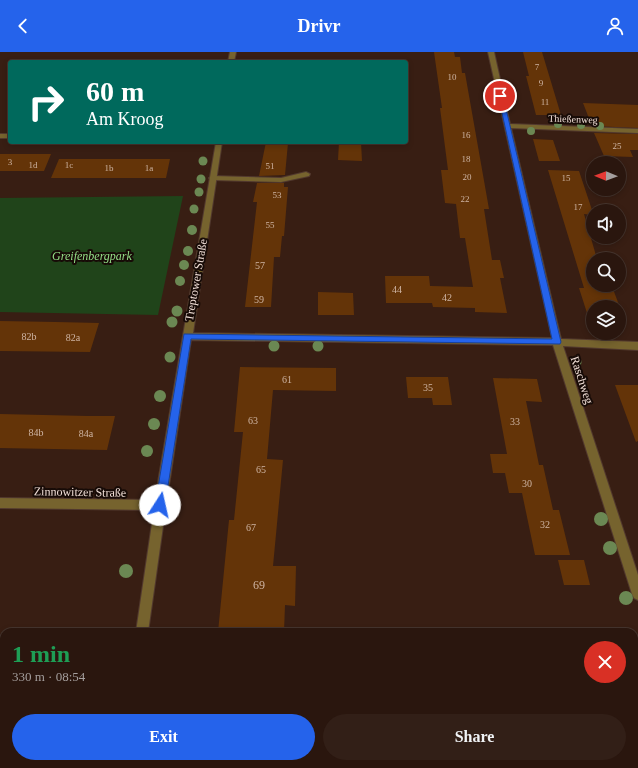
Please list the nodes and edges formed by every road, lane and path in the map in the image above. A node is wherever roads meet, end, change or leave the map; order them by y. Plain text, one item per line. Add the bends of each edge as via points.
1 (491, 52) edge
2 (507, 126) junction
3 (638, 131) edge
4 (219, 144) edge
5 (306, 174) dead end
6 (213, 178) junction
7 (187, 336) junction
8 (557, 342) junction
9 (638, 346) edge
10 (0, 503) edge
11 (160, 505) junction
12 (638, 594) edge
13 (143, 628) edge

1 - 2 street, Raschweg
2 - 3 street, Thießenweg
2 - 8 street, Raschweg
4 - 6 street, Treptower Straße
5 - 6 street via 281,180
6 - 7 street, Treptower Straße
7 - 8 street
7 - 11 street, Treptower Straße
8 - 9 street
8 - 12 street, Raschweg
10 - 11 street, Zinnowitzer Straße
11 - 13 street, Treptower Straße

